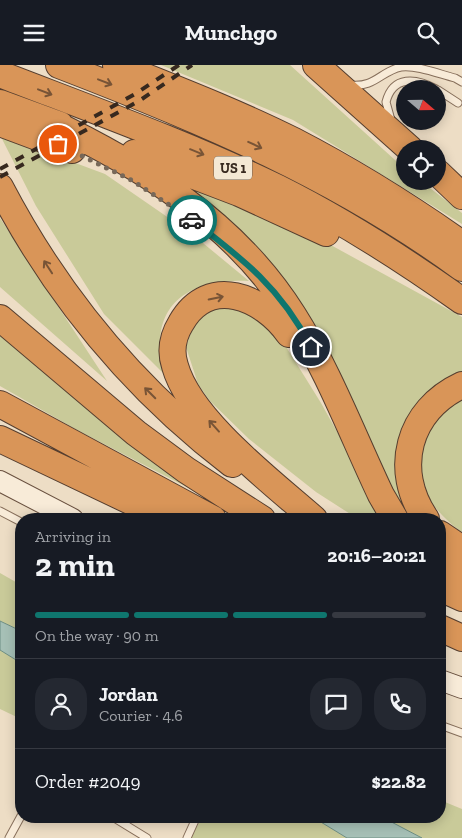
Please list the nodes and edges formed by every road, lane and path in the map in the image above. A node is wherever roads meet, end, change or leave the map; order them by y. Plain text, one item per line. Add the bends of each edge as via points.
1 (59, 65) edge
2 (116, 65) edge
3 (324, 73) edge
4 (0, 74) edge
5 (462, 82) edge
6 (396, 85) edge
7 (446, 95) edge
8 (0, 103) edge
9 (458, 103) dead end
10 (44, 119) junction
11 (0, 123) edge
12 (396, 127) edge
13 (401, 140) edge
14 (446, 180) edge
15 (1, 189) edge
16 (462, 195) edge
17 (462, 244) edge
18 (462, 267) edge
19 (279, 295) junction
20 (456, 297) edge
21 (0, 318) edge
22 (462, 385) edge
23 (0, 404) edge
24 (346, 422) junction
25 (0, 439) edge
26 (0, 481) edge
27 (0, 511) edge
28 (61, 513) edge
29 (155, 513) edge
30 (203, 513) edge
31 (252, 513) edge
32 (304, 513) edge
33 (306, 513) edge
34 (392, 513) edge
35 (422, 513) edge
36 (15, 520) edge
37 (446, 537) edge
38 (462, 549) edge
39 (446, 564) edge
40 (462, 572) edge
41 (446, 591) edge
42 (462, 598) edge
43 (446, 613) edge
44 (462, 620) edge
45 (446, 631) edge
46 (462, 638) edge
47 (446, 643) edge
48 (462, 649) edge
49 (446, 682) edge
50 (462, 688) edge
51 (446, 727) edge
52 (462, 733) edge
53 (17, 823) edge
54 (122, 823) edge
55 (194, 823) edge
56 (9, 838) edge
57 (147, 838) edge
58 (187, 838) edge

1 -> 18 highway via 213,126 281,158 378,211
2 - 17 highway via 293,141 381,190
3 - 5 lane via 358,85 372,83 404,66
3 - 13 highway
4 -> 20 highway, US 1 via 208,156 277,188 366,237
6 - 12 lane via 388,95 388,113
7 - 9 lane
8 - 10 highway
10 - 19 highway via 134,166 182,197 230,237
10 - 20 highway via 256,200
11 - 19 highway via 74,151 147,189 230,249
14 - 16 highway
32 -> 15 highway via 212,449 131,374 72,302
19 - 24 highway via 305,335
21 - 31 highway via 154,447
22 - 35 highway via 428,409 411,441 407,462 409,483
23 - 30 highway
33 -> 24 highway via 236,449 196,405 173,360 173,343 179,325 195,306 209,298 233,296 258,303 286,329
24 - 34 highway
25 - 29 highway
26 - 28 street
27 - 36 lane
37 - 38 highway
39 - 40 highway
41 - 42 highway
43 - 44 highway
45 - 46 highway
47 - 48 highway
49 - 50 street
51 - 52 lane
53 - 56 lane
54 - 57 lane
55 - 58 lane

